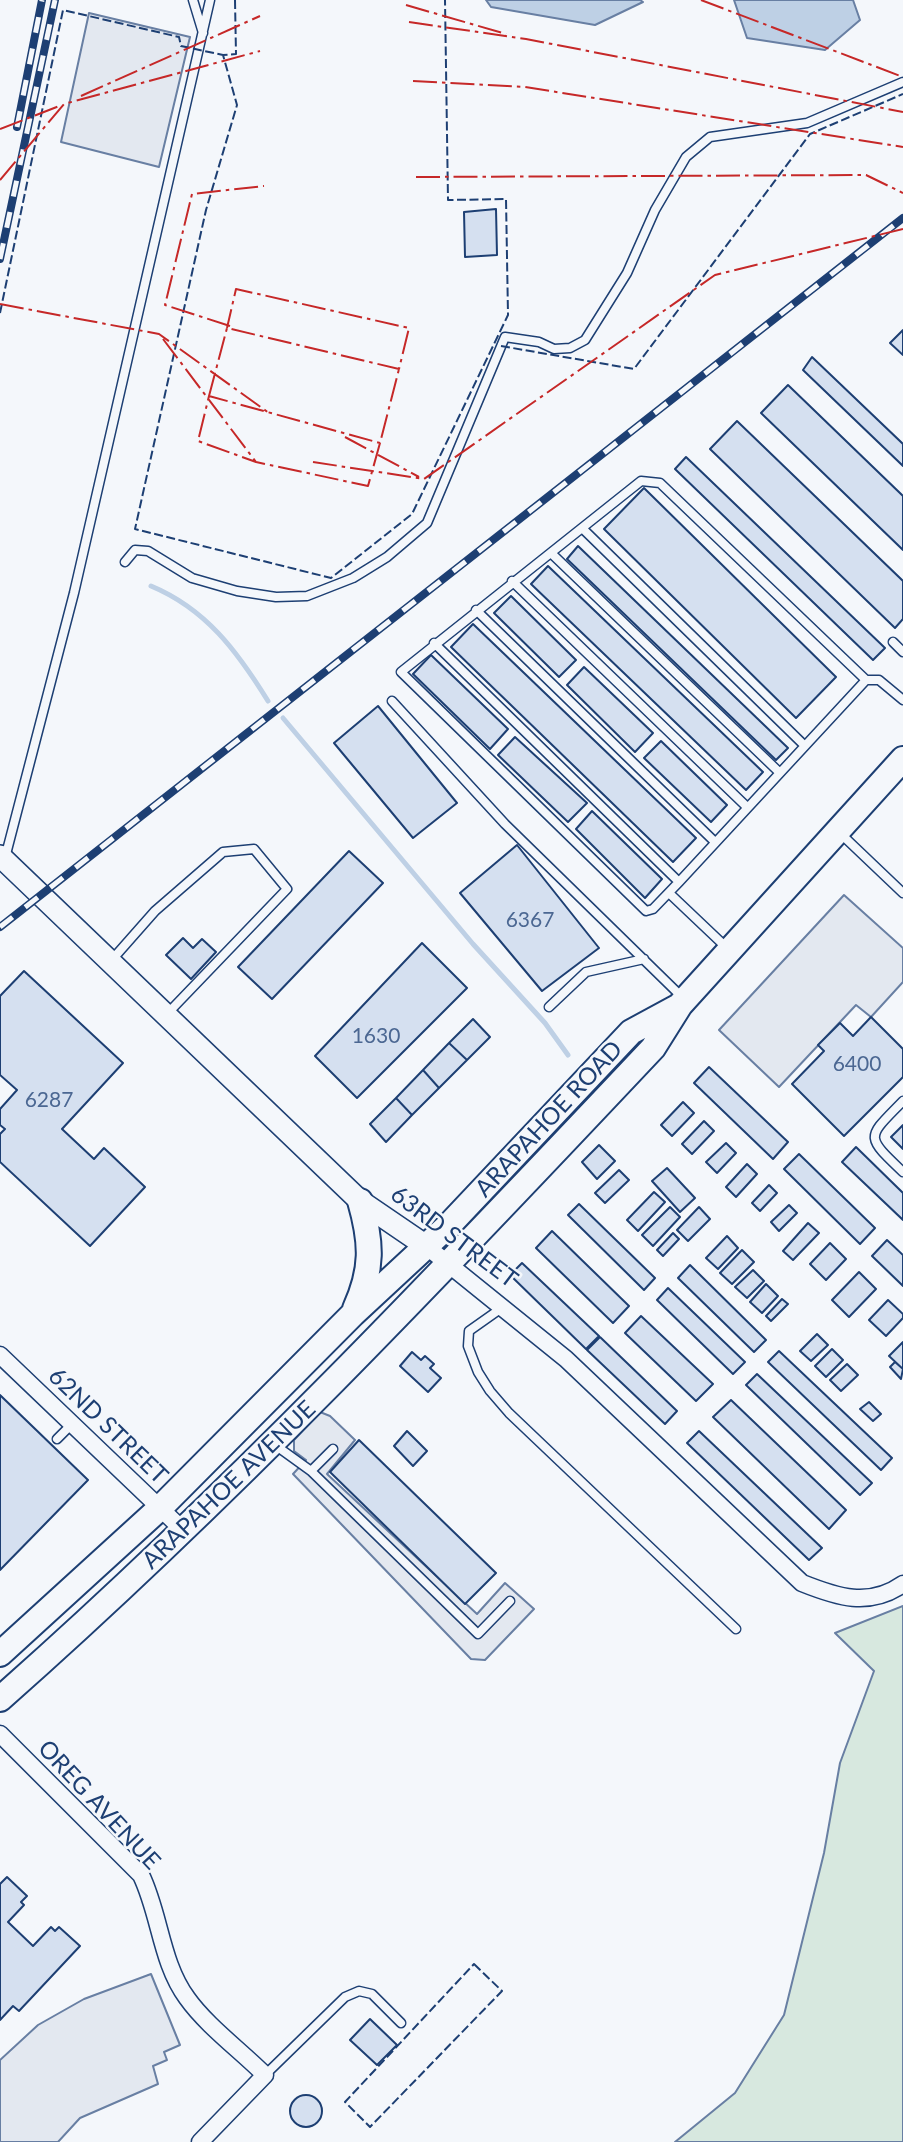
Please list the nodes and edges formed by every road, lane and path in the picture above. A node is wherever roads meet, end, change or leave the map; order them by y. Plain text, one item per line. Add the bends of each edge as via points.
1 (193, 0) edge
2 (210, 0) edge
3 (204, 36) junction
4 (903, 82) edge
5 (582, 528) junction
6 (551, 553) junction
7 (125, 562) dead end
8 (512, 581) junction
9 (476, 610) junction
10 (893, 642) dead end
11 (434, 643) junction
12 (903, 652) edge
13 (866, 680) junction
14 (903, 699) edge
15 (392, 701) dead end
16 (804, 745) junction
17 (903, 759) edge
18 (779, 772) junction
19 (747, 807) junction
20 (839, 832) junction
21 (715, 842) junction
22 (2, 858) edge
23 (679, 882) junction
24 (669, 893) junction
25 (903, 893) edge
26 (730, 951) junction
27 (643, 959) junction
28 (110, 961) junction
29 (683, 1002) junction
30 (549, 1007) dead end
31 (166, 1015) junction
32 (903, 1101) edge
33 (903, 1171) edge
34 (360, 1201) junction
35 (426, 1246) junction
36 (448, 1262) junction
37 (503, 1307) junction
38 (353, 1314) junction
39 (0, 1355) edge
40 (73, 1423) junction
41 (57, 1439) dead end
42 (273, 1443) junction
43 (333, 1449) dead end
44 (311, 1471) junction
45 (160, 1508) junction
46 (184, 1531) junction
47 (903, 1584) edge
48 (510, 1601) dead end
49 (736, 1629) dead end
50 (0, 1654) edge
51 (0, 1699) edge
52 (0, 1734) edge
53 (401, 2024) dead end
54 (265, 2075) junction
55 (200, 2142) edge

1 - 3 lane
2 - 3 lane
3 - 22 lane via 74,593
4 - 7 lane via 807,122 710,137 687,157 655,210 628,273 585,340 570,348 554,349 505,337 427,523 353,578 307,596 276,597 192,578 148,551 135,550
5 - 6 lane
5 - 13 lane via 641,481 660,483
5 - 16 lane
6 - 8 lane
6 - 18 lane
8 - 9 lane
8 - 19 lane
9 - 11 lane
9 - 21 lane
10 - 12 lane
11 - 23 lane
11 - 24 lane via 401,672 646,911
13 - 14 lane via 879,680
13 - 16 lane
15 - 27 lane via 505,824
16 - 18 lane
17 - 20 main road, ARAPAHOE ROAD
18 - 19 lane
19 - 21 lane
20 - 25 lane
20 - 26 main road, ARAPAHOE ROAD
21 - 23 lane
22 - 28 street, 63RD STREET
23 - 24 lane
24 - 26 lane
26 - 29 main road, ARAPAHOE ROAD
27 - 29 lane
27 - 30 lane via 586,972
28 - 31 street, 63RD STREET
28 - 31 lane via 155,911 223,852 254,849 287,889
29 - 35 main road, ARAPAHOE ROAD via 631,1032
29 - 36 main road, ARAPAHOE ROAD via 653,1048
31 - 34 street, 63RD STREET
32 - 33 lane via 873,1136 874,1143
34 - 35 street, 63RD STREET
34 - 38 main road via 368,1226 369,1272
35 - 36 street, 63RD STREET
35 - 38 main road, ARAPAHOE AVENUE
36 - 37 street, 63RD STREET
36 - 42 main road, ARAPAHOE AVENUE
37 - 47 street, 63RD STREET via 566,1359 802,1583 855,1600
37 - 49 lane via 469,1331 468,1346 489,1391
38 - 45 main road, ARAPAHOE AVENUE
39 - 40 street, 62ND STREET
40 - 41 lane
40 - 45 street, 62ND STREET
42 - 44 lane
42 - 46 main road, ARAPAHOE AVENUE
43 - 44 lane
44 - 48 lane via 478,1634
45 - 46 street, 62ND STREET
45 - 50 main road, ARAPAHOE AVENUE
46 - 51 main road, ARAPAHOE AVENUE
52 - 54 street, OREG AVENUE via 141,1875 168,1959 187,1998
53 - 54 lane via 372,1994 359,1991 345,1997
54 - 55 street

